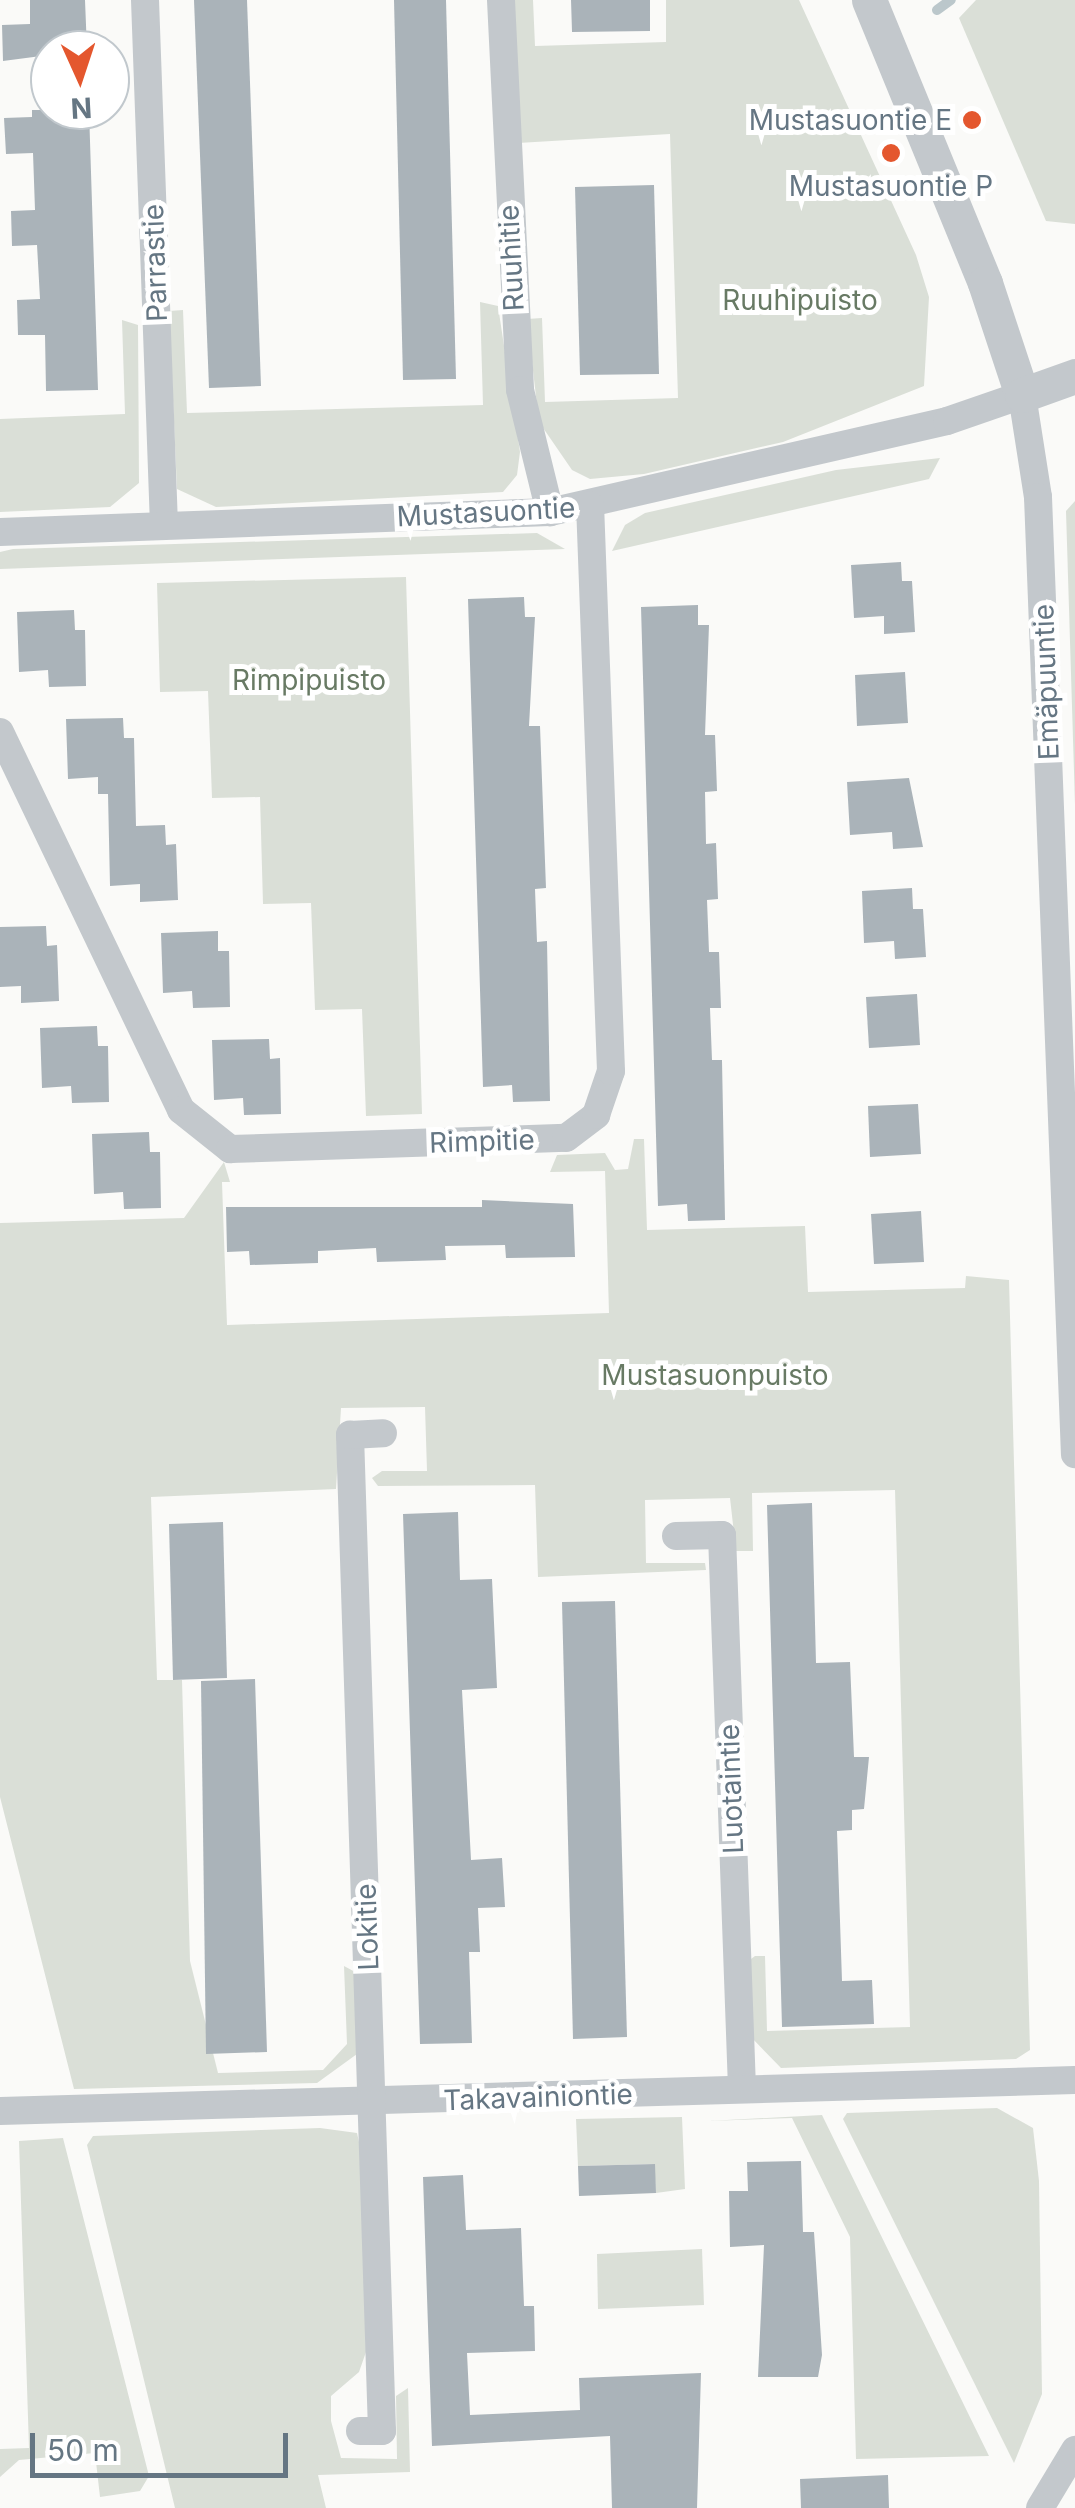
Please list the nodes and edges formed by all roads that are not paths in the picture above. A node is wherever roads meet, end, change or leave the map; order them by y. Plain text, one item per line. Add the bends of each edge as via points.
1 (145, 0) edge
2 (501, 0) edge
3 (870, 0) edge
4 (1075, 376) edge
5 (1022, 395) junction
6 (590, 506) junction
7 (550, 512) junction
8 (164, 526) junction
9 (0, 532) edge
10 (0, 732) edge
11 (383, 1433) dead end
12 (1075, 1454) edge
13 (676, 1536) dead end
14 (1075, 2080) edge
15 (742, 2089) junction
16 (373, 2102) junction
17 (0, 2111) edge
18 (360, 2431) dead end
19 (1075, 2450) edge
20 (1040, 2508) edge

1 - 8 street, Parrastie
2 - 7 street, Ruuhitie via 520,390
3 - 5 street, Emäpuuntie via 985,283
4 - 5 street, Mustasuontie
5 - 6 street, Mustasuontie via 947,421
5 - 12 street, Emäpuuntie via 1039,516
6 - 7 street, Mustasuontie
6 - 10 street, Rimpitie via 611,1071 596,1115 566,1138 230,1149 182,1110
7 - 8 street, Mustasuontie
8 - 9 street, Mustasuontie
11 - 16 street, Lokitie via 350,1435
13 - 15 street, Luotaintie via 722,1535
14 - 15 street, Takavainiontie
15 - 16 street, Takavainiontie
16 - 17 street, Takavainiontie
16 - 18 street, Lokitie via 382,2431
19 - 20 street

